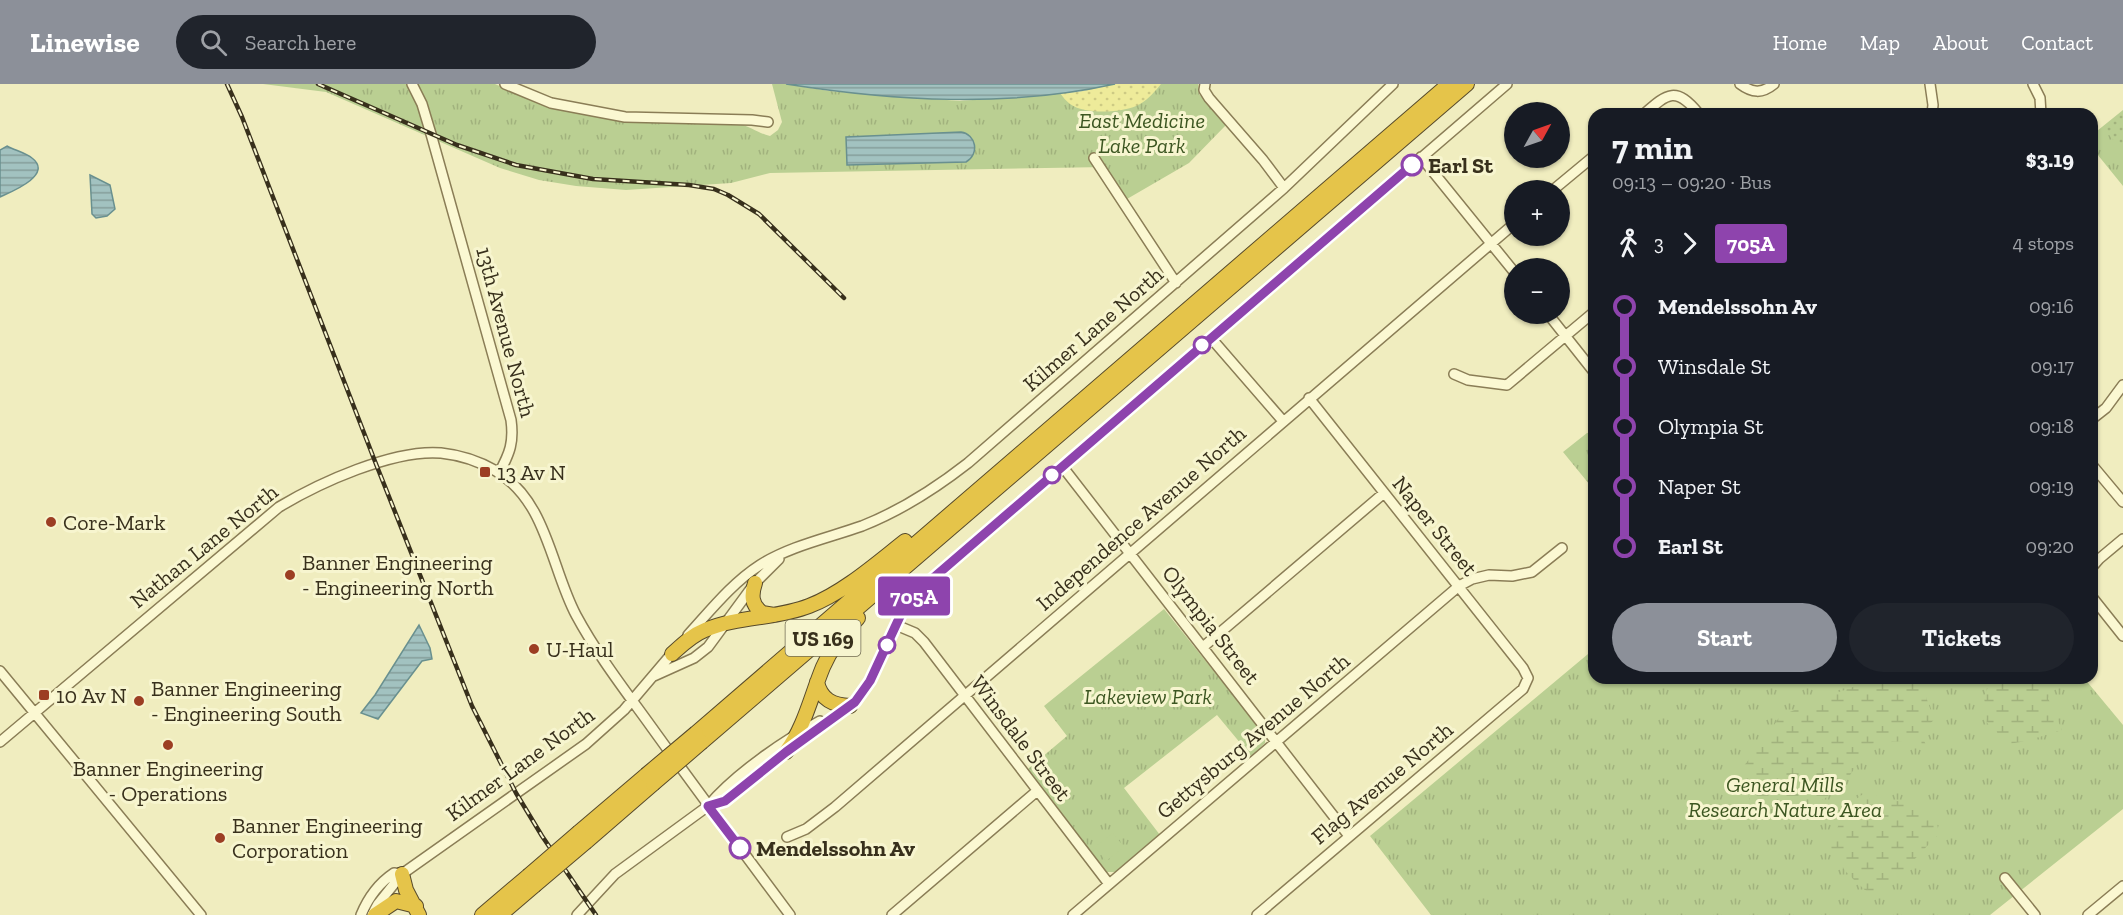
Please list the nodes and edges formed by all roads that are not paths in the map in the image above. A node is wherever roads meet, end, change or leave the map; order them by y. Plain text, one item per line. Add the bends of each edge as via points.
1 (412, 84) edge
2 (505, 84) edge
3 (1205, 84) edge
4 (1393, 84) edge
5 (1449, 84) edge
6 (1467, 84) edge
7 (1508, 84) edge
8 (1740, 84) edge
9 (1774, 84) edge
10 (1930, 84) edge
11 (2033, 84) edge
12 (1651, 108) edge
13 (1694, 108) edge
14 (1933, 108) edge
15 (2041, 108) edge
16 (768, 122) dead end
17 (1421, 157) junction
18 (1094, 158) dead end
19 (1588, 161) edge
20 (1565, 180) edge
21 (1284, 188) junction
22 (1504, 232) edge
23 (1491, 243) junction
24 (1504, 259) edge
25 (1176, 284) junction
26 (1588, 317) edge
27 (1556, 324) edge
28 (1566, 336) junction
29 (1211, 338) junction
30 (1588, 364) edge
31 (1454, 374) dead end
32 (2123, 385) edge
33 (1309, 399) junction
34 (2098, 414) edge
35 (1283, 422) junction
36 (1062, 466) junction
37 (2098, 472) edge
38 (499, 473) junction
39 (996, 474) junction
40 (1384, 493) junction
41 (2123, 502) edge
42 (943, 535) junction
43 (2123, 539) edge
44 (1562, 548) dead end
45 (786, 553) junction
46 (1130, 553) junction
47 (2098, 560) edge
48 (755, 582) junction
49 (1459, 586) junction
50 (2098, 605) edge
51 (779, 615) junction
52 (725, 624) junction
53 (896, 625) junction
54 (2123, 636) edge
55 (1203, 647) junction
56 (672, 654) junction
57 (0, 671) edge
58 (652, 676) junction
59 (1528, 678) joint
60 (818, 682) junction
61 (964, 696) junction
62 (632, 699) junction
63 (850, 706) junction
64 (33, 712) junction
65 (797, 734) junction
66 (699, 738) junction
67 (1277, 741) junction
68 (0, 742) edge
69 (786, 752) junction
70 (1037, 791) junction
71 (708, 806) junction
72 (1349, 836) junction
73 (787, 837) dead end
74 (402, 874) junction
75 (2005, 878) dead end
76 (531, 881) junction
77 (1109, 884) junction
78 (2123, 886) edge
79 (418, 911) edge
80 (201, 915) edge
81 (361, 915) edge
82 (374, 915) edge
83 (482, 915) edge
84 (500, 915) edge
85 (577, 915) edge
86 (790, 915) edge
87 (891, 915) edge
88 (1073, 915) edge
89 (1257, 915) edge
90 (2035, 915) edge
91 (2088, 915) edge

1 - 38 street, 13th Avenue North via 429,126 512,420 513,441
2 - 16 street via 551,103 625,117
3 - 21 street via 1209,98
4 - 21 street, Kilmer Lane North
5 - 39 highway, US 169
6 - 42 highway, US 169
7 - 17 street
8 - 9 street via 1760,92
10 - 14 street
11 - 15 street
12 - 13 street via 1673,95 1687,100
17 - 23 street
17 - 29 street
18 - 25 street
19 - 20 street
21 - 25 street, Kilmer Lane North
22 - 23 street, Independence Avenue North
23 - 24 street
23 - 33 street, Independence Avenue North
25 - 45 street, Kilmer Lane North via 940,484 865,525
26 - 28 street
27 - 28 street
28 - 30 street
28 - 31 street via 1507,385 1468,380
29 - 35 street
29 - 36 street
32 - 34 street
33 - 35 street, Independence Avenue North
33 - 40 street, Naper Street
35 - 46 street, Independence Avenue North
36 - 46 street, Olympia Street
36 - 53 street via 917,592
37 - 41 street
38 - 62 street via 520,492 539,520 574,612
38 - 64 street, Nathan Lane North via 460,456 421,453 376,464 301,494 258,524
39 - 51 highway via 832,595
39 - 66 highway, US 169
40 - 49 street, Naper Street
40 - 55 street
42 - 60 highway via 844,633
42 - 66 highway, US 169
43 - 47 street
44 - 49 street, Gettysburg Avenue North via 1532,572 1489,575
45 - 48 street, Kilmer Lane North
45 - 56 street, Kilmer Lane North via 746,575
46 - 55 street, Olympia Street
46 - 61 street, Independence Avenue North
48 - 51 highway via 752,597 758,609
48 - 52 street, Kilmer Lane North
49 - 59 street, Naper Street
49 - 67 street, Gettysburg Avenue North
50 - 54 street
51 - 52 highway
52 - 56 highway via 698,633
52 - 58 street, Kilmer Lane North via 694,658
53 - 61 street, Winsdale Street via 915,633 924,642
53 - 63 street via 870,681
55 - 67 street, Olympia Street
56 - 58 street, Kilmer Lane North
57 - 64 street
58 - 62 street, Kilmer Lane North
59 - 72 street, Flag Avenue North via 1523,689
60 - 63 highway via 826,699 838,706
60 - 65 highway
61 - 70 street, Winsdale Street
61 - 73 street, Independence Avenue North via 835,807 806,829
62 - 71 street
62 - 74 street, Kilmer Lane North via 586,744
63 - 65 street
63 - 69 street
64 - 68 street, Nathan Lane North
64 - 80 street
65 - 69 highway
65 - 71 street via 720,791
66 - 76 highway, US 169, bridge
67 - 72 street, Olympia Street
67 - 77 street, Gettysburg Avenue North
69 - 71 street via 725,801
70 - 77 street, Winsdale Street
70 - 87 street
71 - 85 street via 615,874
71 - 86 street
72 - 89 street, Flag Avenue North
74 - 79 highway
74 - 81 street, Kilmer Lane North via 388,877
74 - 82 street, Kilmer Lane North
75 - 90 street
76 - 83 highway, US 169
76 - 84 highway, US 169
77 - 88 street, Gettysburg Avenue North
78 - 91 street
79 - 82 highway via 396,902

